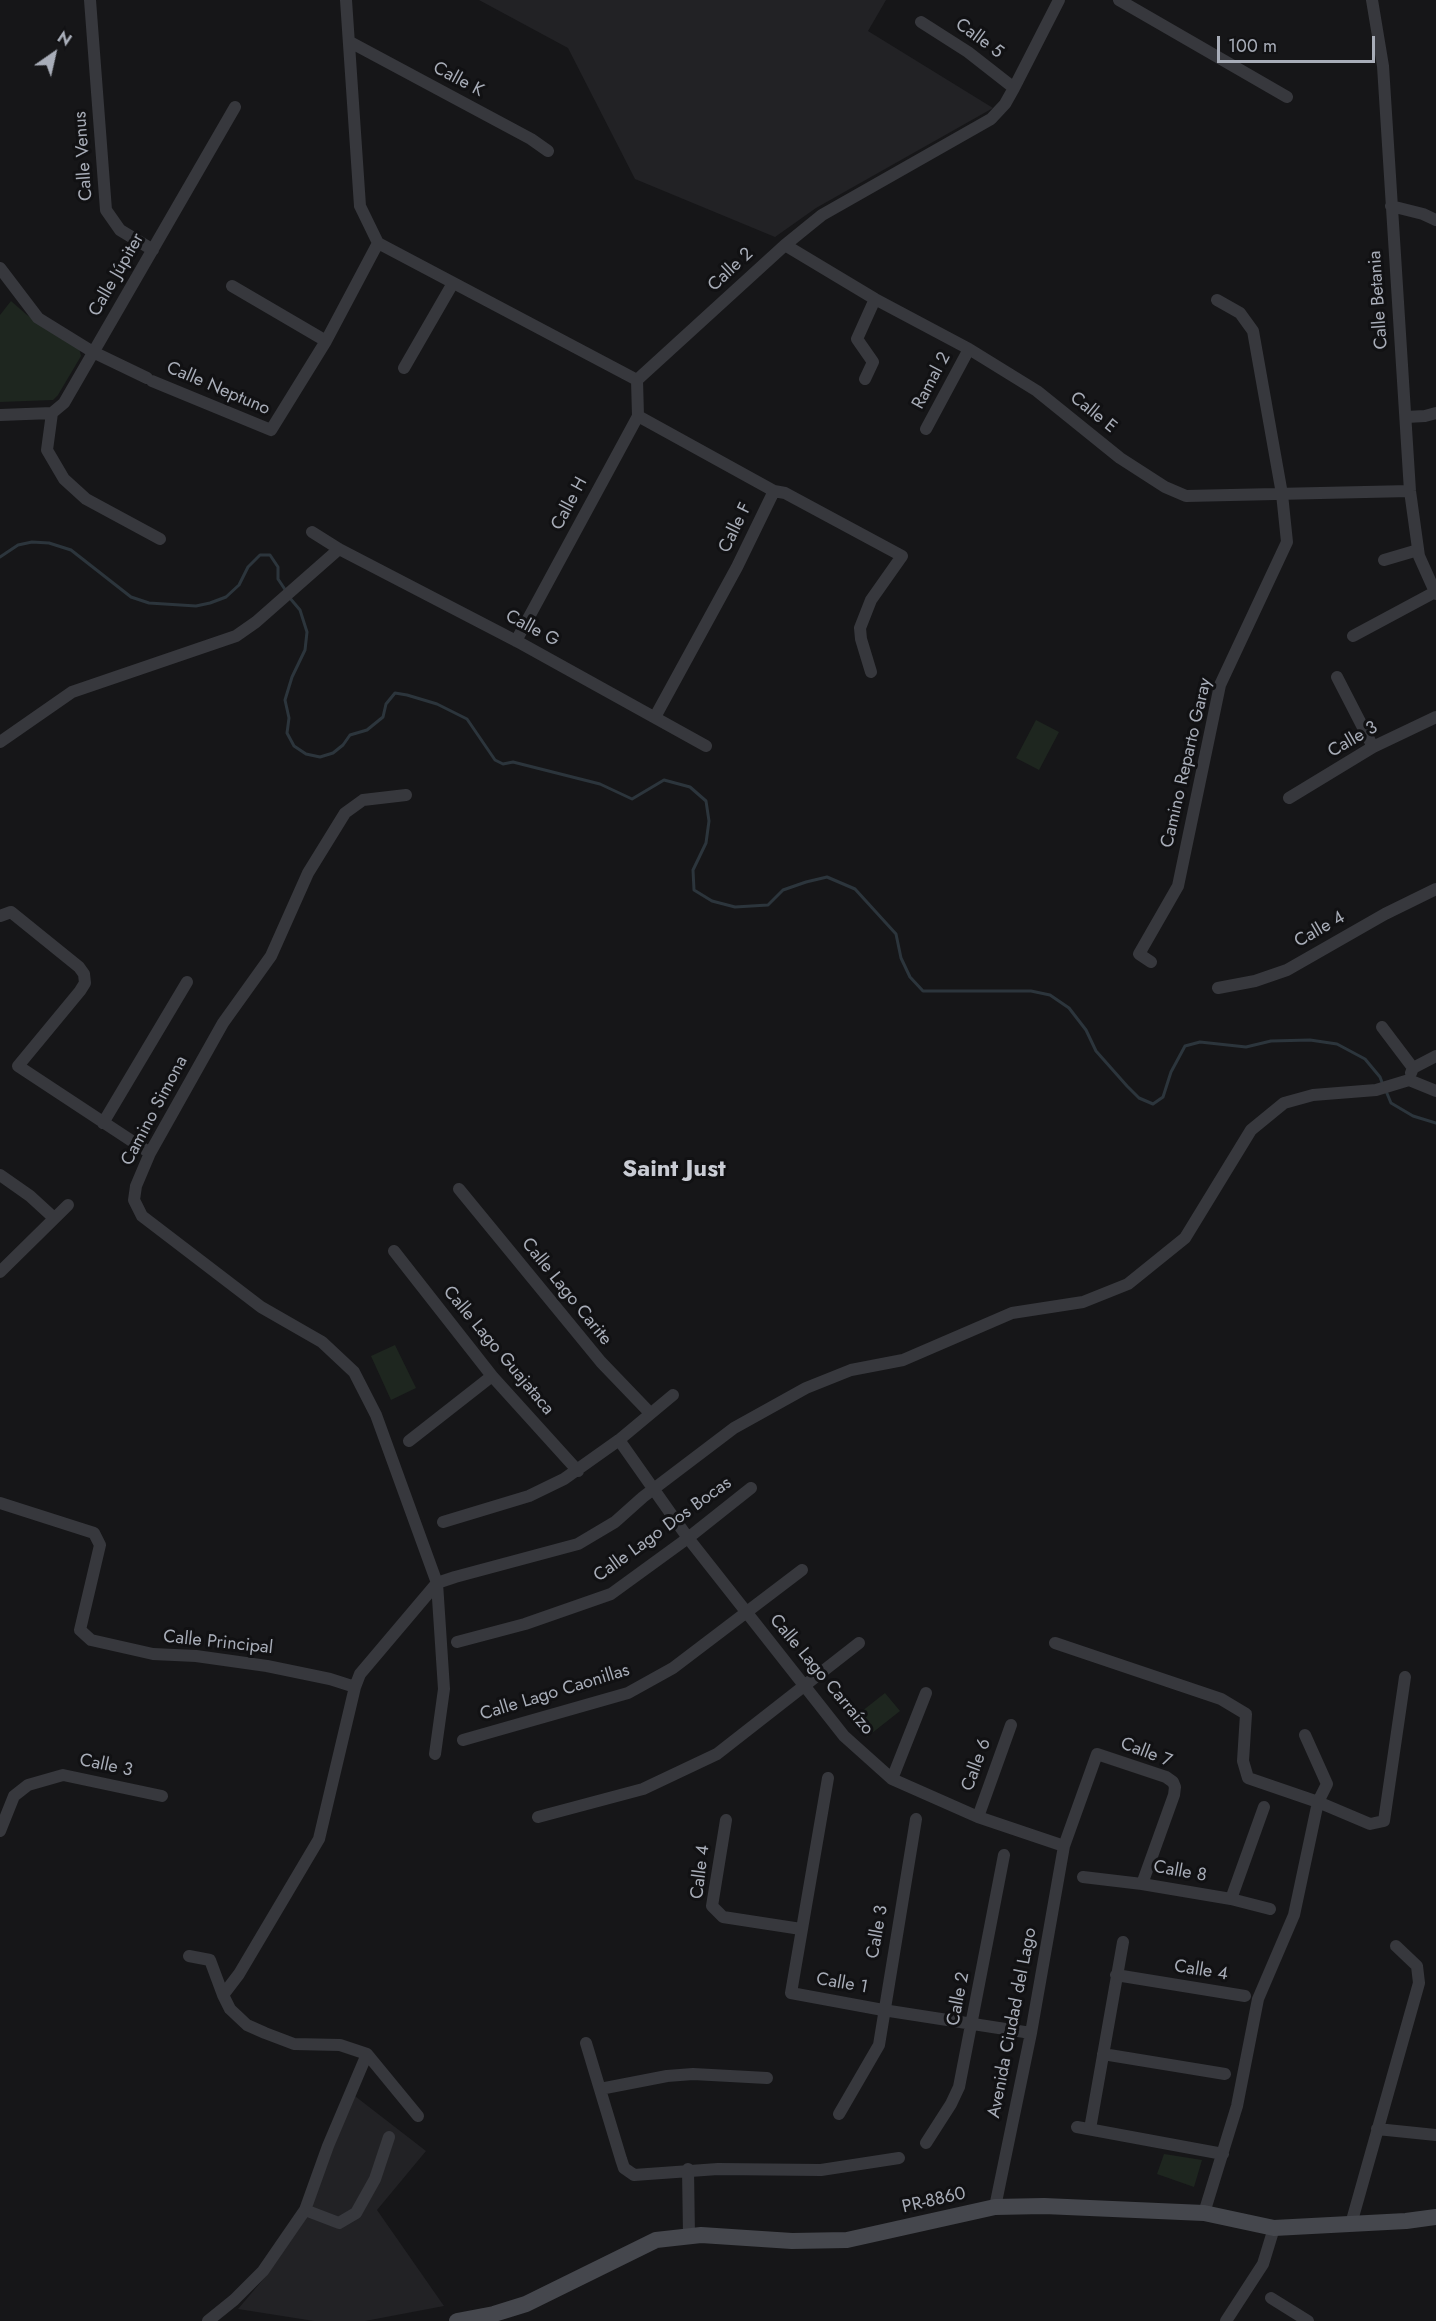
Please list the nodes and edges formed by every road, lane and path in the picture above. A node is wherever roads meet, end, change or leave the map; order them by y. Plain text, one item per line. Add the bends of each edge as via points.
1 (90, 0) edge
2 (346, 0) edge
3 (1059, 0) edge
4 (1119, 0) edge
5 (1372, 0) edge
6 (921, 22) dead end
7 (350, 42) junction
8 (1014, 88) junction
9 (1287, 97) dead end
10 (235, 107) dead end
11 (548, 151) dead end
12 (1391, 206) junction
13 (1436, 220) edge
14 (378, 243) junction
15 (785, 245) junction
16 (153, 250) junction
17 (0, 268) edge
18 (453, 283) junction
19 (232, 286) dead end
20 (875, 299) junction
21 (1217, 300) dead end
22 (326, 340) junction
23 (969, 349) junction
24 (93, 352) junction
25 (404, 368) dead end
26 (865, 379) dead end
27 (637, 380) junction
28 (51, 412) junction
29 (1436, 413) edge
30 (0, 415) edge
31 (638, 416) junction
32 (1406, 417) junction
33 (926, 429) dead end
34 (774, 491) junction
35 (1410, 491) junction
36 (1282, 494) junction
37 (312, 532) dead end
38 (160, 539) dead end
39 (339, 549) junction
40 (1418, 550) junction
41 (1384, 560) dead end
42 (1436, 592) edge
43 (1353, 636) dead end
44 (516, 641) junction
45 (871, 672) dead end
46 (1338, 677) dead end
47 (655, 717) junction
48 (1436, 717) edge
49 (0, 742) edge
50 (706, 746) dead end
51 (1373, 747) junction
52 (406, 795) dead end
53 (1289, 798) dead end
54 (1436, 889) edge
55 (6, 914) edge
56 (1151, 962) dead end
57 (186, 982) dead end
58 (1218, 988) dead end
59 (1382, 1027) dead end
60 (1436, 1056) edge
61 (1411, 1074) junction
62 (1436, 1090) edge
63 (103, 1123) junction
64 (150, 1153) junction
65 (0, 1175) edge
66 (459, 1189) dead end
67 (68, 1205) dead end
68 (54, 1218) junction
69 (394, 1251) dead end
70 (0, 1272) edge
71 (492, 1376) junction
72 (673, 1395) dead end
73 (650, 1413) junction
74 (619, 1440) junction
75 (409, 1441) dead end
76 (578, 1471) junction
77 (653, 1488) junction
78 (751, 1488) dead end
79 (0, 1503) edge
80 (443, 1522) dead end
81 (688, 1538) junction
82 (802, 1570) dead end
83 (437, 1584) junction
84 (746, 1612) junction
85 (458, 1642) dead end
86 (859, 1642) dead end
87 (1055, 1643) dead end
88 (1405, 1677) dead end
89 (804, 1686) junction
90 (355, 1687) junction
91 (926, 1694) dead end
92 (1011, 1725) dead end
93 (1305, 1735) dead end
94 (463, 1740) dead end
95 (435, 1754) dead end
96 (828, 1778) dead end
97 (892, 1779) junction
98 (162, 1796) dead end
99 (1318, 1802) junction
100 (1264, 1807) dead end
101 (978, 1816) junction
102 (538, 1817) dead end
103 (916, 1818) dead end
104 (726, 1820) dead end
105 (0, 1831) edge
106 (1064, 1846) junction
107 (1004, 1855) dead end
108 (1083, 1877) dead end
109 (1142, 1884) junction
110 (1231, 1899) junction
111 (1269, 1909) dead end
112 (801, 1929) junction
113 (1123, 1942) dead end
114 (1396, 1947) dead end
115 (189, 1956) dead end
116 (1116, 1975) junction
117 (223, 1995) junction
118 (1245, 1996) dead end
119 (883, 2010) junction
120 (973, 2024) junction
121 (1031, 2033) junction
122 (586, 2043) dead end
123 (367, 2054) junction
124 (1103, 2054) junction
125 (1225, 2074) dead end
126 (766, 2078) dead end
127 (600, 2089) junction
128 (838, 2114) dead end
129 (418, 2116) dead end
130 (1077, 2127) dead end
131 (1090, 2129) junction
132 (1377, 2129) junction
133 (1436, 2135) edge
134 (389, 2137) dead end
135 (926, 2143) dead end
136 (1223, 2154) junction
137 (899, 2158) dead end
138 (688, 2169) junction
139 (995, 2207) junction
140 (305, 2210) junction
141 (1204, 2212) junction
142 (1436, 2217) edge
143 (1352, 2224) junction
144 (1274, 2228) junction
145 (689, 2236) junction
146 (1272, 2298) dead end
147 (208, 2321) edge
148 (457, 2321) edge
149 (1226, 2321) edge
150 (1308, 2321) edge

1 - 16 street, Calle Venus via 106,210 120,230
2 - 7 street
3 - 8 street, Calle 2
4 - 9 street
5 - 12 street, Calle Betania via 1383,66
6 - 8 street, Calle 5
7 - 11 street, Calle K
7 - 14 street via 360,206
8 - 15 street, Calle 2 via 991,119 822,215
10 - 16 street, Calle Júpiter
12 - 13 street
12 - 32 street, Calle Betania
14 - 18 street
14 - 22 street
15 - 20 street, Calle E
15 - 27 street, Calle 2
16 - 24 street, Calle Júpiter
17 - 24 street, Calle Neptuno via 38,318
18 - 25 street
18 - 27 street
19 - 22 street
20 - 23 street, Calle E
20 - 26 street via 857,339 873,362
21 - 36 street, Camino Reparto Garay via 1240,313 1253,331
22 - 24 street, Calle Neptuno via 271,430
23 - 33 street, Ramal 2
23 - 36 street, Calle E via 1037,391 1120,458 1165,487 1186,496
24 - 28 street, Calle Júpiter via 64,403
27 - 31 street
28 - 30 street
28 - 38 street via 47,450 64,479 86,499
29 - 32 street
31 - 34 street, Calle F
31 - 44 street, Calle H
32 - 35 street, Calle Betania
34 - 45 street via 785,493 902,556 871,600 860,628
34 - 47 street, Calle F
35 - 36 street, Calle E
35 - 40 street, Calle Betania
36 - 56 street, Camino Reparto Garay via 1287,542 1220,685 1178,886 1139,954
37 - 39 street, Calle G
39 - 44 street, Calle G
39 - 49 street via 236,636 72,692
40 - 41 street
40 - 42 street, Calle Betania
42 - 43 street
44 - 47 street, Calle G
46 - 51 street
47 - 50 street, Calle G
48 - 51 street, Calle 3
51 - 53 street, Calle 3
52 - 64 street, Camino Simona via 363,800 345,813 308,873 271,956 223,1023
54 - 58 street, Calle 4 via 1287,970
55 - 63 street via 79,967 85,983 18,1066
57 - 63 street
59 - 61 street
60 - 61 street
61 - 62 street
61 - 77 street via 1378,1090 1313,1095 1284,1103 1251,1130 1185,1238 1128,1284 1083,1302 1012,1313 903,1360 852,1370 806,1388 734,1428
63 - 64 street
64 - 83 street, Camino Simona via 134,1200 142,1216 261,1307 322,1342 354,1372 376,1415
65 - 68 street
66 - 73 street, Calle Lago Carite via 601,1362
67 - 68 street
68 - 70 street
69 - 71 street, Calle Lago Guajataca
71 - 75 street
71 - 76 street, Calle Lago Guajataca
72 - 73 street
73 - 74 street
74 - 76 street
74 - 77 street, Calle Lago Carraízo
76 - 80 street via 529,1496
77 - 81 street, Calle Lago Carraízo
77 - 83 street via 615,1522 578,1544
78 - 81 street, Calle Lago Dos Bocas
79 - 90 street, Calle Principal via 94,1533 100,1545 80,1630 91,1640 153,1654 267,1666
81 - 84 street, Calle Lago Carraízo
81 - 85 street, Calle Lago Dos Bocas via 611,1594
82 - 84 street, Calle Lago Caonillas
83 - 90 street via 366,1665
83 - 95 street, Camino Simona via 444,1689
84 - 89 street, Calle Lago Carraízo
84 - 94 street, Calle Lago Caonillas via 673,1668 628,1693
86 - 89 street
87 - 99 street via 1221,1699 1246,1714 1243,1761 1248,1778
88 - 99 street via 1384,1821 1370,1824
89 - 97 street, Calle Lago Carraízo via 843,1736
89 - 102 street via 717,1754 643,1789
90 - 117 street via 319,1839
91 - 97 street
92 - 101 street, Calle 6
93 - 99 street via 1327,1784
96 - 112 street, Calle 1
97 - 101 street, Calle Lago Carraízo
98 - 105 street, Calle 3 via 63,1775 28,1785 14,1796
99 - 136 street via 1294,1915 1258,2000 1237,2106
100 - 110 street
101 - 106 street, Calle Lago Carraízo
103 - 119 street, Calle 3
104 - 112 street, Calle 4 via 712,1906 723,1917
106 - 109 street, Calle 7 via 1097,1754 1167,1777 1175,1787 1174,1795
106 - 121 street, Avenida Ciudad del Lago
107 - 120 street, Calle 2
108 - 109 street, Calle 8
109 - 110 street, Calle 8
110 - 111 street, Calle 8
112 - 119 street, Calle 1 via 791,1994
113 - 116 street
114 - 132 street via 1417,1966 1419,1983
115 - 117 street via 210,1960
116 - 118 street, Calle 4
116 - 124 street
117 - 123 street via 247,2025 294,2044 340,2045
119 - 120 street, Calle 1
119 - 128 street, Calle 3 via 879,2045
120 - 121 street, Calle 1
120 - 135 street, Calle 2 via 959,2087
121 - 139 street, Avenida Ciudad del Lago
122 - 127 street
123 - 129 street
123 - 140 street
124 - 125 street
124 - 131 street
126 - 127 street via 693,2074
127 - 138 street via 624,2168 634,2175
130 - 131 street
131 - 136 street
132 - 133 street
132 - 143 street
134 - 140 street via 375,2179 356,2213 339,2223
136 - 141 street
137 - 138 street via 821,2170
138 - 145 street
139 - 141 street, PR-8860 / PR-8860
139 - 145 street, PR-8860 / PR-8860 via 847,2240
140 - 147 street via 263,2271
141 - 144 street, PR-8860 / PR-8860
142 - 143 street, PR-8860 / PR-8860
143 - 144 street, PR-8860 / PR-8860
144 - 149 street via 1263,2264
145 - 148 street, PR-8860 / PR-8860 via 656,2241 526,2304
146 - 150 street

